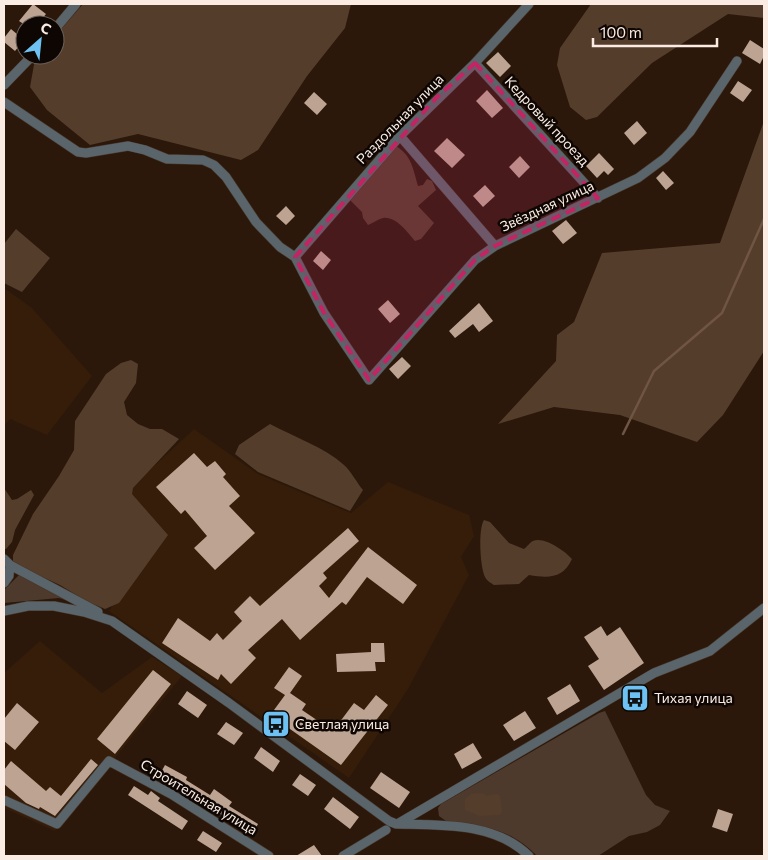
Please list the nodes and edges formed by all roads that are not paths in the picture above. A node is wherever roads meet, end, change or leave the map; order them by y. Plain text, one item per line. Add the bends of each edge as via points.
1 (76, 4) edge
2 (529, 4) edge
3 (65, 17) edge
4 (736, 61) dead end
5 (475, 63) junction
6 (23, 65) edge
7 (4, 85) edge
8 (4, 102) edge
9 (400, 136) junction
10 (598, 198) junction
11 (494, 246) junction
12 (295, 257) junction
13 (7, 562) edge
14 (4, 584) edge
15 (764, 608) edge
16 (4, 611) edge
17 (112, 621) junction
18 (4, 800) edge
19 (396, 824) junction
20 (386, 830) dead end
21 (269, 856) edge
22 (343, 856) edge
23 (529, 856) edge

1 - 3 street
2 - 5 street, Раздольная улица
4 - 10 street, Звёздная улица via 690,132 665,158 638,178
5 - 9 street, Раздольная улица
5 - 10 street, Кедровый проезд
6 - 7 street
8 - 12 street via 78,152 128,146 167,159 203,160 214,165 226,177 256,222 280,248
9 - 11 street
9 - 12 street, Раздольная улица
10 - 11 street, Звёздная улица
11 - 12 street, Звёздная улица via 455,280 370,380 324,313
13 - 14 street via 9,576
13 - 17 street
15 - 19 street via 710,651 654,673
16 - 17 street via 28,606 54,606
17 - 19 street
18 - 21 street, Строительная улица via 57,824 109,761 114,762
19 - 23 street via 480,830 509,841
20 - 22 street

